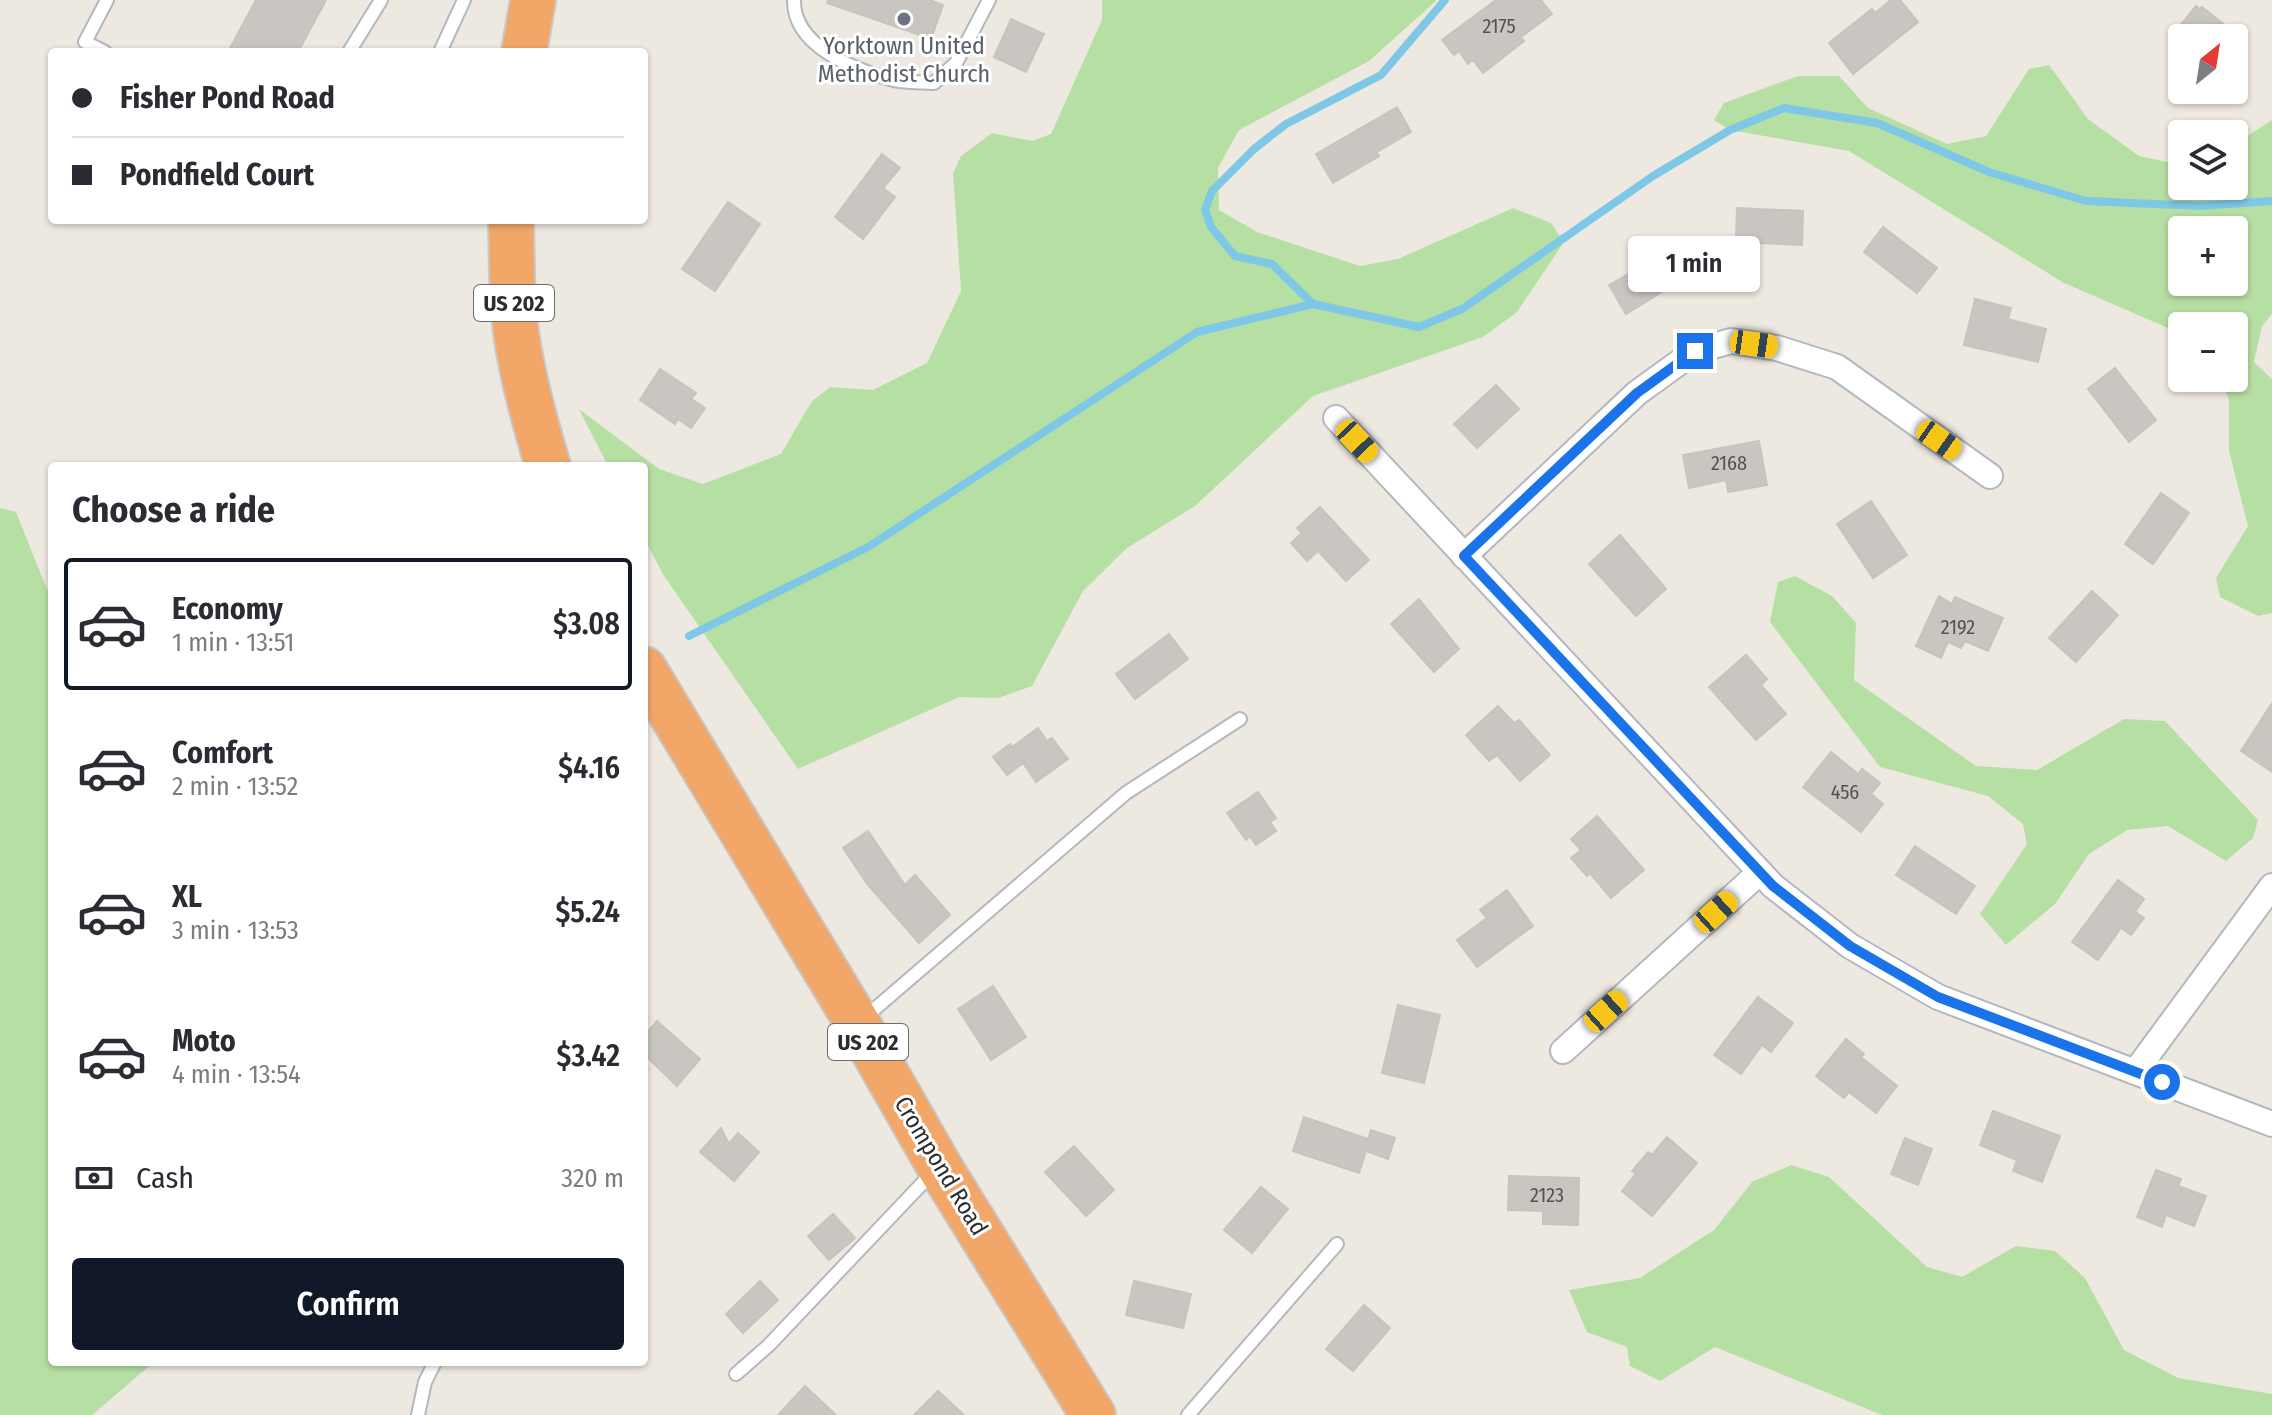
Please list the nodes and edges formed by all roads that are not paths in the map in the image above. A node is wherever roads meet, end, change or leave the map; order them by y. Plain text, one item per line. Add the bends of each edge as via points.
1 (107, 0) edge
2 (381, 0) edge
3 (464, 0) edge
4 (533, 0) edge
5 (794, 0) edge
6 (989, 0) edge
7 (97, 48) edge
8 (351, 48) edge
9 (442, 48) edge
10 (525, 48) edge
11 (511, 224) edge
12 (1336, 418) dead end
13 (547, 462) edge
14 (1990, 476) dead end
15 (1464, 556) junction
16 (648, 676) edge
17 (1240, 719) dead end
18 (1760, 872) junction
19 (2272, 886) edge
20 (858, 1024) junction
21 (1563, 1051) dead end
22 (2135, 1072) junction
23 (2272, 1124) edge
24 (939, 1166) junction
25 (1337, 1244) dead end
26 (433, 1366) edge
27 (736, 1374) dead end
28 (418, 1415) edge
29 (1093, 1415) edge
30 (1188, 1415) edge

1 - 7 lane via 85,42
2 - 8 lane
3 - 9 lane
4 - 10 highway
5 - 6 lane via 808,39 839,60 891,80 934,83 956,63
11 - 13 highway, US 202 via 516,333
12 - 15 street
14 - 15 street via 1837,367 1777,348 1731,341 1695,351 1637,393
15 - 18 street
16 - 20 highway, Crompond Road / US 202
17 - 20 lane via 1126,793
18 - 21 street
18 - 22 street via 1850,946 1938,997
19 - 22 street
20 - 24 highway, Crompond Road / US 202
22 - 23 street
24 - 27 lane
24 - 29 highway, Crompond Road / US 202
25 - 30 lane
26 - 28 lane

